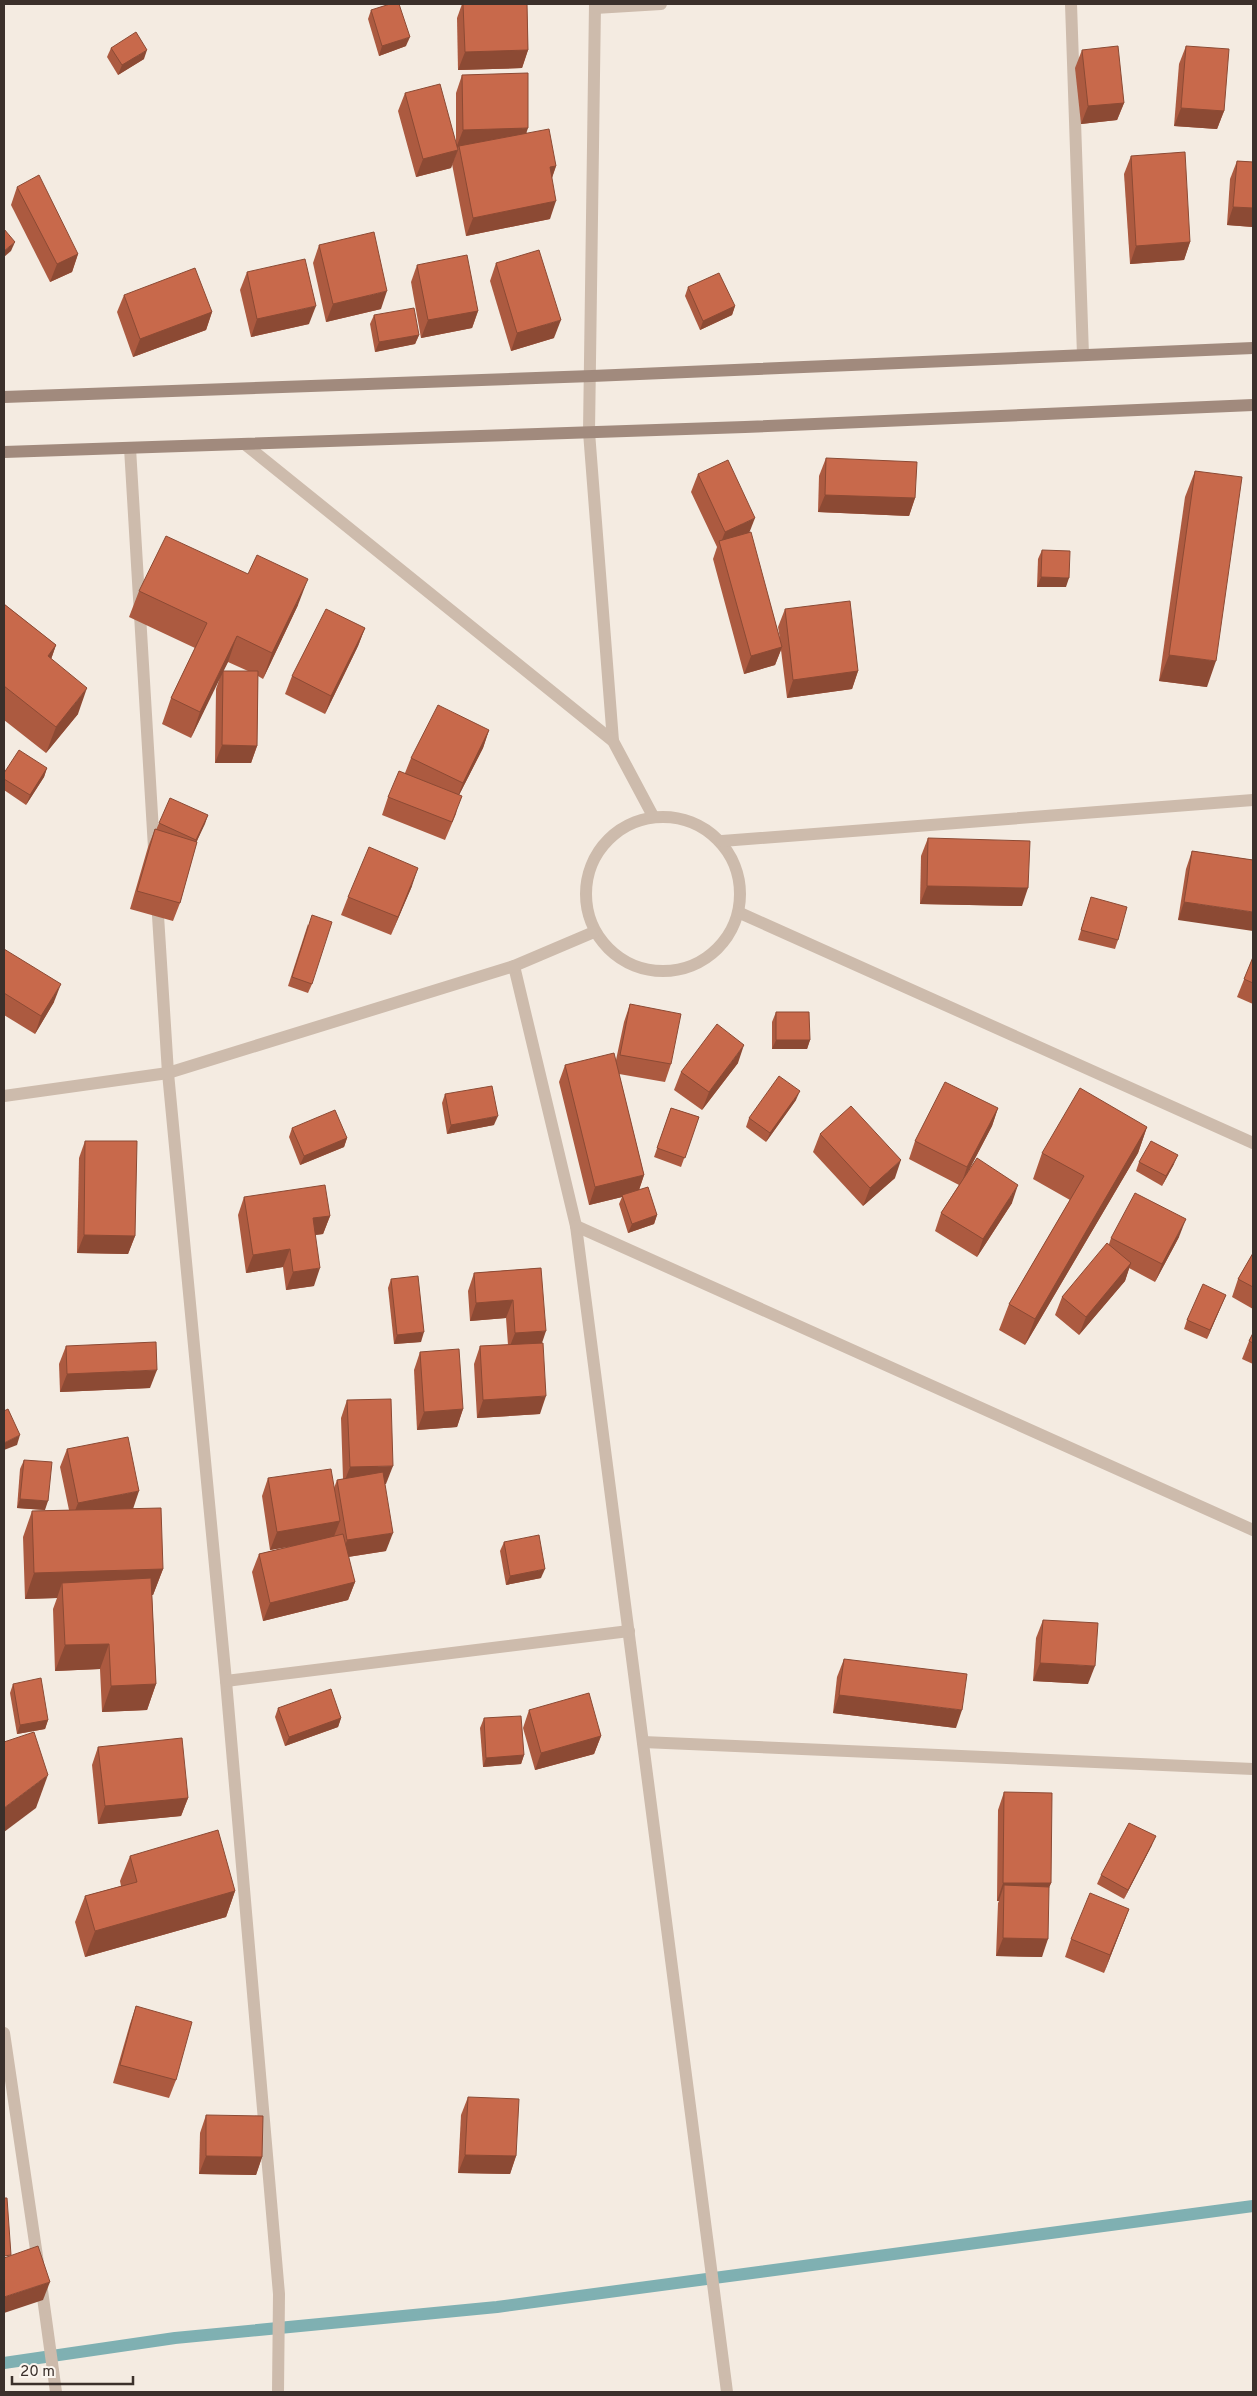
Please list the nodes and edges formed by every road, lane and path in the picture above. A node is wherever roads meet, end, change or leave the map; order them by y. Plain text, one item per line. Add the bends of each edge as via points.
1 (661, 4) edge
2 (1072, 4) edge
3 (595, 6) edge
4 (1253, 348) edge
5 (1083, 355) junction
6 (592, 376) junction
7 (4, 397) edge
8 (1253, 406) edge
9 (590, 432) junction
10 (246, 444) junction
11 (130, 448) junction
12 (4, 452) edge
13 (613, 741) junction
14 (1253, 800) edge
15 (653, 816) junction
16 (722, 841) junction
17 (155, 864) edge
18 (156, 884) edge
19 (740, 913) junction
20 (594, 932) junction
21 (514, 966) junction
22 (168, 1073) junction
23 (4, 1096) edge
24 (1253, 1143) edge
25 (576, 1226) junction
26 (1253, 1530) edge
27 (629, 1632) junction
28 (226, 1681) junction
29 (643, 1742) junction
30 (1253, 1769) edge
31 (4, 2033) edge
32 (56, 2387) edge
33 (278, 2392) edge
34 (727, 2392) edge

1 - 3 street
2 - 5 street
3 - 6 street
4 - 5 street
5 - 6 street
6 - 7 street
6 - 9 street
8 - 9 street
9 - 10 street
9 - 13 street
10 - 11 street
10 - 13 street
11 - 12 street
11 - 17 street
13 - 15 street
14 - 16 street
15 - 16 street via 690,821
15 - 20 street via 618,830 593,858 584,896
16 - 19 street via 740,875
18 - 22 street
19 - 20 street via 723,946 691,968 654,973 619,960
19 - 24 street
20 - 21 street
21 - 22 street
21 - 25 street
22 - 23 street
22 - 28 street
25 - 26 street
25 - 27 street
27 - 28 street
27 - 29 street
28 - 33 street via 279,2294
29 - 30 street
29 - 34 street
31 - 32 street

